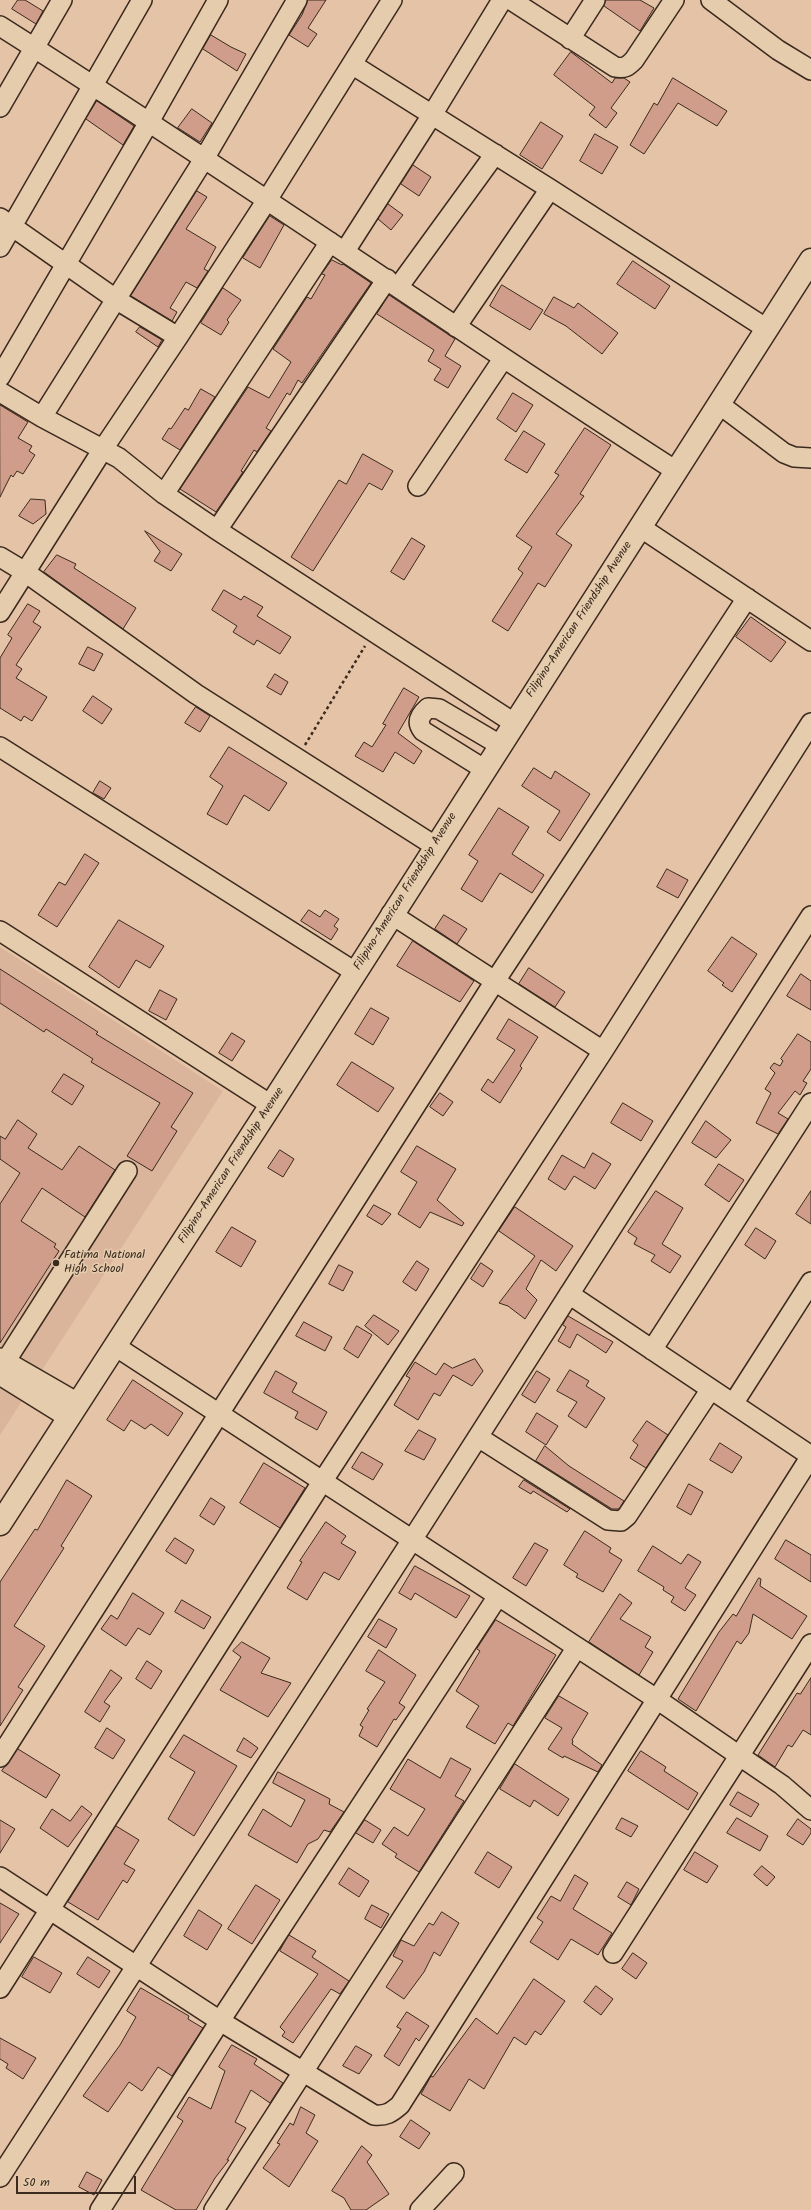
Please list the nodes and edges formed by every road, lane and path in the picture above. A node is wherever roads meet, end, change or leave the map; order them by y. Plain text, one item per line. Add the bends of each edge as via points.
1 (62, 0) edge
2 (142, 0) edge
3 (218, 0) edge
4 (297, 0) edge
5 (392, 0) edge
6 (502, 0) edge
7 (510, 0) edge
8 (595, 0) edge
9 (674, 0) edge
10 (711, 0) edge
11 (0, 26) edge
12 (570, 39) junction
13 (35, 48) junction
14 (353, 65) junction
15 (811, 70) edge
16 (93, 85) junction
17 (0, 107) edge
18 (432, 115) junction
19 (149, 122) junction
20 (495, 154) junction
21 (204, 159) junction
22 (550, 189) junction
23 (267, 200) junction
24 (6, 222) edge
25 (0, 247) edge
26 (337, 247) junction
27 (811, 260) edge
28 (66, 263) junction
29 (393, 282) junction
30 (118, 300) junction
31 (456, 327) junction
32 (767, 329) junction
33 (178, 337) junction
34 (503, 359) junction
35 (0, 377) edge
36 (0, 392) edge
37 (719, 404) junction
38 (42, 417) junction
39 (103, 449) junction
40 (811, 458) edge
41 (676, 471) junction
42 (418, 486) dead end
43 (164, 494) junction
44 (640, 527) junction
45 (217, 530) junction
46 (0, 557) edge
47 (25, 572) junction
48 (747, 598) junction
49 (0, 612) edge
50 (373, 632) junction
51 (811, 641) edge
52 (514, 723) junction
53 (811, 723) edge
54 (500, 745) junction
55 (0, 747) edge
56 (297, 759) junction
57 (484, 769) junction
58 (435, 846) junction
59 (391, 914) junction
60 (811, 916) edge
61 (0, 931) edge
62 (355, 972) junction
63 (495, 981) junction
64 (603, 1051) junction
65 (811, 1103) edge
66 (271, 1105) junction
67 (127, 1171) dead end
68 (811, 1282) edge
69 (569, 1294) junction
70 (115, 1346) junction
71 (652, 1350) junction
72 (1, 1366) edge
73 (711, 1389) junction
74 (733, 1404) junction
75 (73, 1411) junction
76 (219, 1416) junction
77 (478, 1437) junction
78 (811, 1456) edge
79 (322, 1482) junction
80 (0, 1524) edge
81 (412, 1540) junction
82 (498, 1596) junction
83 (811, 1644) edge
84 (576, 1647) junction
85 (658, 1700) junction
86 (0, 1757) edge
87 (739, 1757) junction
88 (811, 1810) edge
89 (0, 1877) edge
90 (51, 1910) junction
91 (613, 1953) dead end
92 (136, 1966) junction
93 (0, 1988) edge
94 (220, 2021) junction
95 (303, 2072) junction
96 (454, 2173) dead end
97 (0, 2177) edge
98 (100, 2210) edge
99 (214, 2210) edge
100 (420, 2210) edge

1 - 13 street
2 - 16 street
3 - 19 street
4 - 21 street
5 - 14 street
6 - 18 street
7 - 12 street
8 - 12 street
9 - 12 street via 628,66 615,67
10 - 15 street via 778,50
11 - 13 street
13 - 16 street
13 - 17 street
14 - 18 street
14 - 23 street
16 - 19 street
16 - 24 street
18 - 20 street
18 - 26 street
19 - 21 street
19 - 28 street
20 - 22 street
20 - 29 street
21 - 23 street
21 - 30 street
22 - 31 street
22 - 32 street
23 - 26 street
23 - 33 street
24 - 25 street
24 - 28 street
26 - 29 street
26 - 43 street
27 - 32 main road, Filipino-American Friendship Avenue
28 - 30 street
28 - 35 street
29 - 31 street
29 - 45 street
30 - 33 street
30 - 38 street
31 - 34 street
32 - 37 main road, Filipino-American Friendship Avenue
33 - 39 street
34 - 41 street
34 - 42 street
36 - 38 street
37 - 40 street via 784,453 794,457
37 - 41 main road, Filipino-American Friendship Avenue
38 - 39 street
39 - 43 street via 132,467
39 - 47 street
41 - 44 main road, Filipino-American Friendship Avenue
43 - 45 street
44 - 48 street
44 - 52 main road, Filipino-American Friendship Avenue
45 - 50 street
46 - 47 street
47 - 49 street
47 - 56 street via 163,672
48 - 51 street
48 - 63 street
50 - 52 street
50 - 56 path
52 - 54 main road, Filipino-American Friendship Avenue
53 - 64 street
54 - 57 main road, Filipino-American Friendship Avenue
54 - 57 street via 439,709 428,708 420,717 423,732
55 - 62 street
56 - 58 street
57 - 58 main road, Filipino-American Friendship Avenue
58 - 59 main road, Filipino-American Friendship Avenue
59 - 62 main road, Filipino-American Friendship Avenue
59 - 63 street
60 - 69 street
61 - 66 street
62 - 66 main road, Filipino-American Friendship Avenue
63 - 64 street
63 - 76 street
64 - 79 street
65 - 71 street
66 - 70 main road, Filipino-American Friendship Avenue
67 - 72 street
68 - 74 street
69 - 71 street
69 - 77 street
70 - 75 main road, Filipino-American Friendship Avenue
70 - 76 street
71 - 73 street
72 - 75 street
73 - 74 street
73 - 77 street via 627,1516 621,1521 608,1520
74 - 78 street
75 - 80 main road, Filipino-American Friendship Avenue
76 - 79 street
76 - 86 street
77 - 81 street
78 - 85 street
79 - 81 street
79 - 90 street
81 - 82 street
81 - 92 street
82 - 84 street
82 - 94 street
83 - 87 street
84 - 85 street
84 - 95 street
85 - 87 street
85 - 95 street via 400,2105 384,2116 374,2115
87 - 88 street via 782,1785
87 - 91 street
89 - 90 street
90 - 92 street
90 - 93 street
92 - 94 street
92 - 97 street
94 - 95 street
94 - 98 street
95 - 99 street
96 - 100 street

